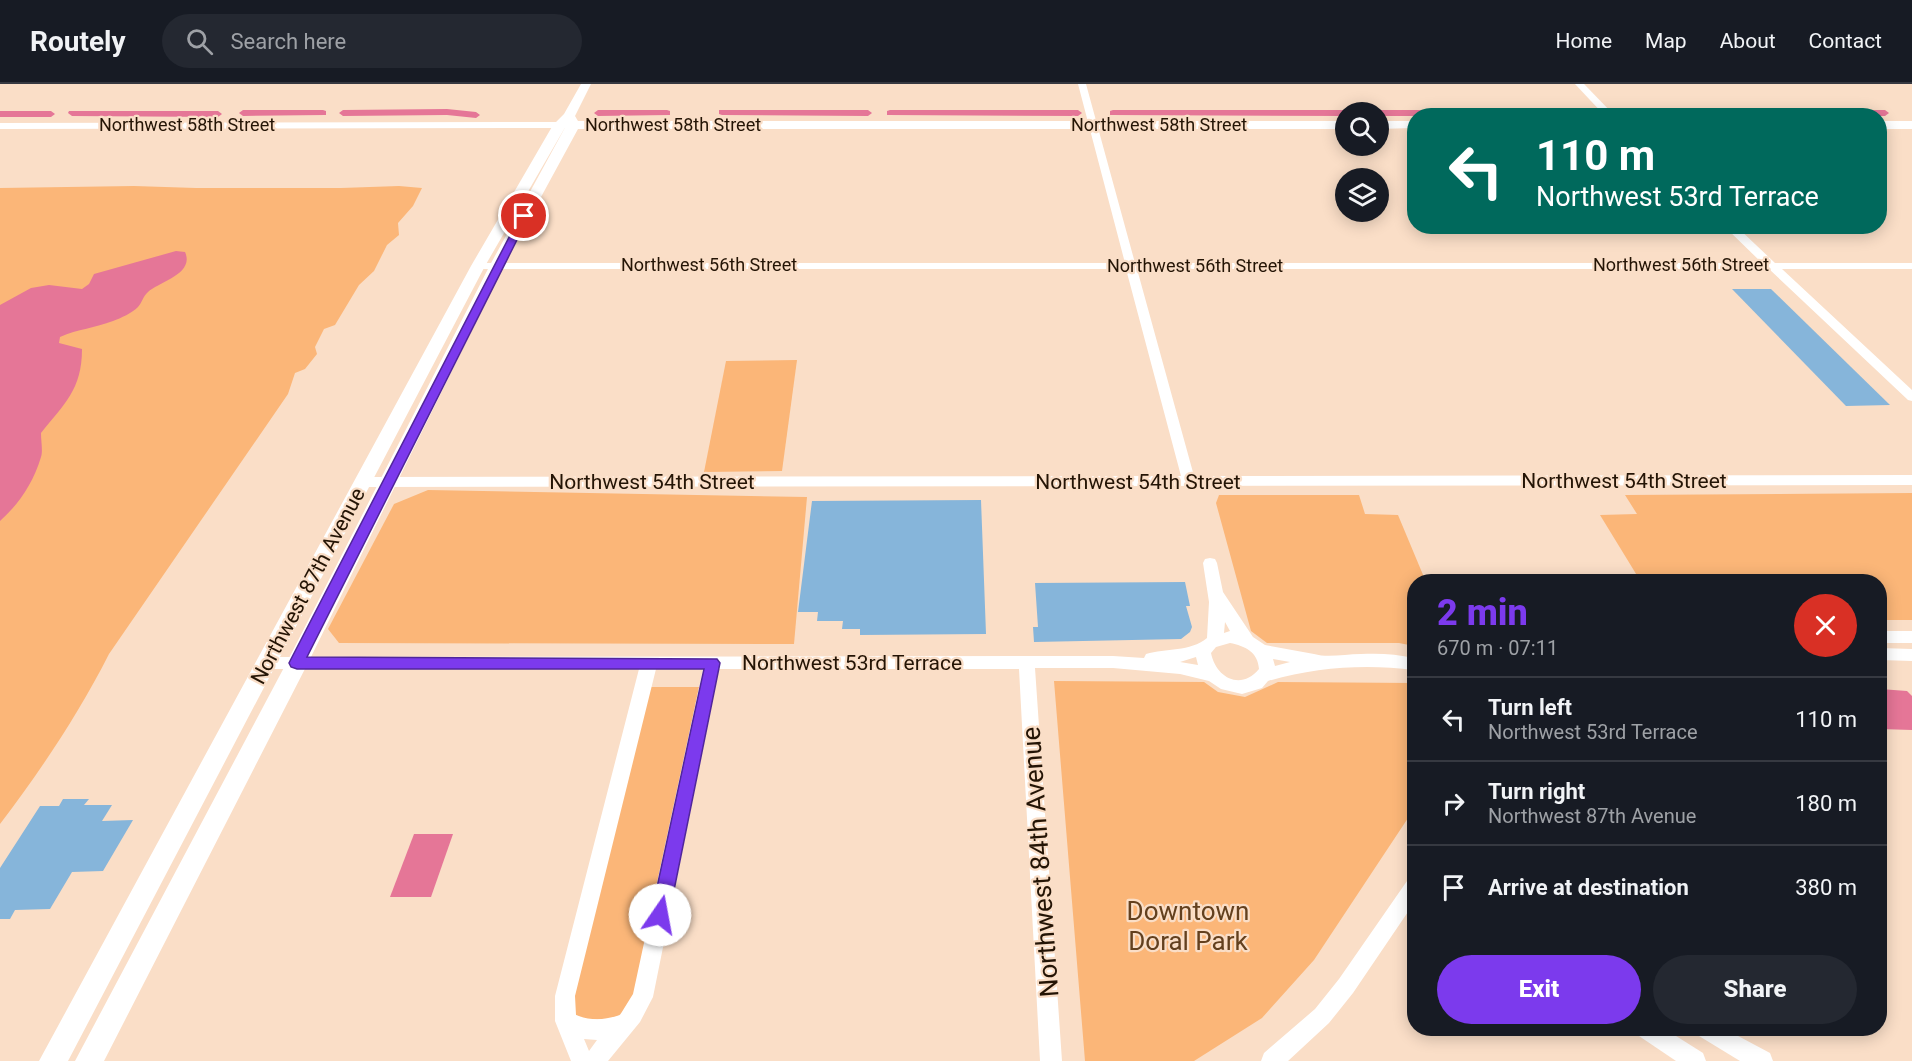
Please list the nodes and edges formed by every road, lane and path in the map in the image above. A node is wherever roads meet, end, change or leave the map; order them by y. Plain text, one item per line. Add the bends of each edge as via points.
1 (586, 84) edge
2 (1082, 84) edge
3 (1578, 84) edge
4 (1603, 108) edge
5 (572, 120) junction
6 (559, 125) junction
7 (1094, 125) junction
8 (1335, 125) edge
9 (1389, 125) edge
10 (1407, 125) edge
11 (1887, 125) edge
12 (1912, 125) edge
13 (0, 126) edge
14 (1737, 234) edge
15 (497, 265) junction
16 (478, 266) junction
17 (1131, 266) junction
18 (1771, 266) junction
19 (1912, 266) edge
20 (1912, 397) edge
21 (1912, 480) edge
22 (364, 482) junction
23 (390, 482) junction
24 (1189, 482) junction
25 (1210, 563) dead end
26 (1216, 591) junction
27 (1887, 637) edge
28 (1912, 637) edge
29 (1247, 641) junction
30 (1210, 644) junction
31 (1261, 651) junction
32 (1887, 654) edge
33 (1912, 655) edge
34 (1113, 662) junction
35 (1332, 662) junction
36 (267, 663) junction
37 (297, 663) junction
38 (650, 663) junction
39 (712, 663) junction
40 (1027, 663) junction
41 (1407, 663) edge
42 (1212, 675) junction
43 (1265, 675) junction
44 (1407, 897) edge
45 (629, 1020) junction
46 (566, 1021) junction
47 (1657, 1036) edge
48 (1716, 1036) edge
49 (53, 1061) edge
50 (89, 1061) edge
51 (582, 1061) edge
52 (595, 1061) edge
53 (1051, 1061) edge
54 (1272, 1061) edge
55 (1695, 1061) edge
56 (1762, 1061) edge

1 - 5 main road, Northwest 87th Avenue
2 - 7 street
3 - 4 street
5 - 6 main road, Northwest 87th Avenue
5 - 7 main road, Northwest 58th Street
5 - 15 main road, Northwest 87th Avenue
6 - 13 street, Northwest 58th Street
6 - 16 main road, Northwest 87th Avenue
7 - 8 main road, Northwest 58th Street
7 - 17 street
9 - 10 main road
11 - 12 main road
14 - 18 street
15 - 16 street, Northwest 56th Street
15 - 17 street, Northwest 56th Street
15 - 23 main road, Northwest 87th Avenue
16 - 22 main road, Northwest 87th Avenue
17 - 18 street, Northwest 56th Street
17 - 24 street
18 - 19 street, Northwest 56th Street
18 - 20 street
21 - 24 street, Northwest 54th Street
22 - 23 street, Northwest 54th Street
22 - 36 main road, Northwest 87th Avenue
23 - 24 street, Northwest 54th Street
23 - 37 main road, Northwest 87th Avenue
25 - 26 street
26 - 29 street
26 - 30 street via 1217,629
27 - 28 street
29 - 30 street via 1230,637
29 - 31 street
30 - 34 street, Northwest 53rd Terrace via 1178,656
30 - 42 street via 1204,662
31 - 35 street
31 - 43 street via 1268,664
32 - 33 street
34 - 40 street, Northwest 53rd Terrace
34 - 42 street, Northwest 53rd Terrace
35 - 41 street
35 - 43 street
36 - 37 street, Northwest 53rd Terrace
36 - 49 main road, Northwest 87th Avenue
37 - 38 street, Northwest 53rd Terrace
37 - 50 main road, Northwest 87th Avenue
38 - 39 street, Northwest 53rd Terrace
38 - 46 street via 565,996
39 - 40 street, Northwest 53rd Terrace
39 - 45 street via 643,996
40 - 53 street, Northwest 84th Avenue
42 - 43 street via 1242,687 1253,685
44 - 54 street via 1322,1016
45 - 46 street via 615,1028 591,1031
45 - 52 street
46 - 51 street
47 - 55 street
48 - 56 street

